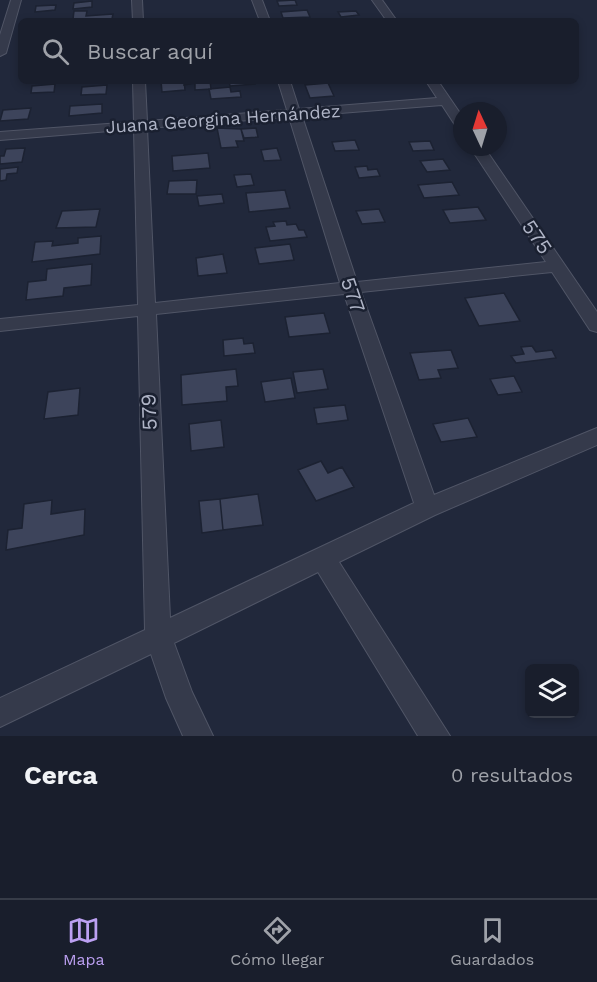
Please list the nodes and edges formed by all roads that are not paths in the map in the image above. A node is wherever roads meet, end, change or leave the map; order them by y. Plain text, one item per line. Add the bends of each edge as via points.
1 (16, 0) edge
2 (137, 0) edge
3 (257, 0) edge
4 (377, 0) edge
5 (138, 18) edge
6 (264, 18) edge
7 (390, 18) edge
8 (3, 49) edge
9 (139, 84) edge
10 (285, 84) edge
11 (434, 84) edge
12 (446, 101) junction
13 (453, 112) edge
14 (294, 113) junction
15 (140, 126) junction
16 (0, 136) edge
17 (483, 156) edge
18 (556, 266) junction
19 (350, 287) junction
20 (145, 309) junction
21 (0, 325) edge
22 (597, 327) edge
23 (597, 436) edge
24 (428, 508) junction
25 (324, 560) junction
26 (158, 635) junction
27 (0, 713) edge
28 (198, 736) edge
29 (435, 736) edge

1 - 8 street
2 - 5 street
3 - 6 street
4 - 7 street
9 - 15 street, 579
10 - 14 street, 577
11 - 12 street
12 - 13 street
12 - 14 street, Juana Georgina Hernández
14 - 15 street, Juana Georgina Hernández
14 - 19 street, 577
15 - 16 street, Juana Georgina Hernández
15 - 20 street, 579
17 - 18 street, 575
18 - 19 street
18 - 22 street, 575
19 - 20 street
19 - 24 street, 577
20 - 21 street
20 - 26 street, 579
23 - 24 street
24 - 25 street
25 - 26 street
25 - 29 street
26 - 27 street
26 - 28 street, 579

